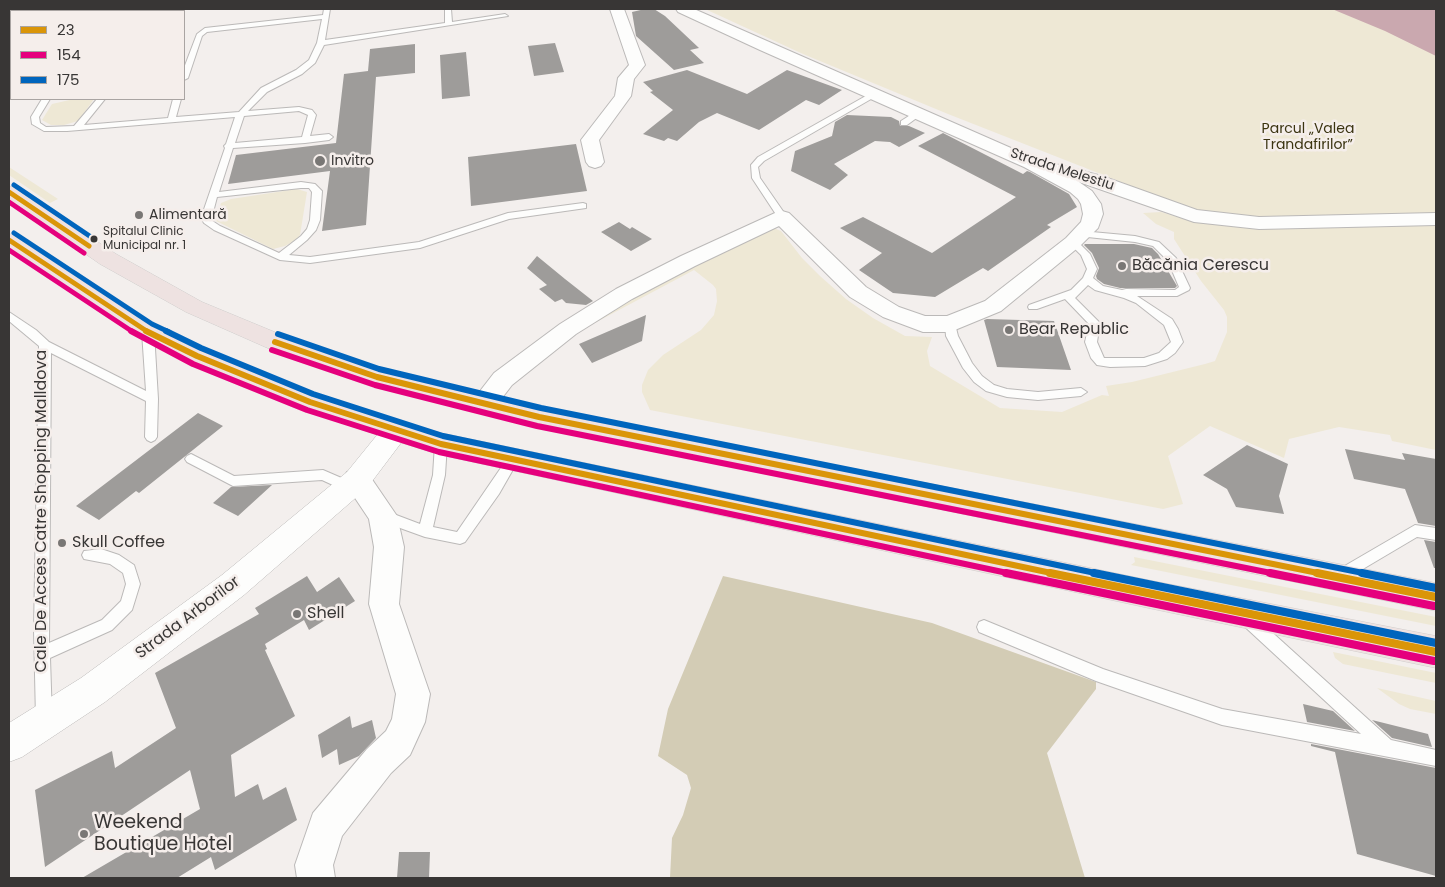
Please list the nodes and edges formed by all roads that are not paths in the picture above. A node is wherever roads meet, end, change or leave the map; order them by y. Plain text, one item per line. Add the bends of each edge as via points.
1 (448, 9) edge
2 (617, 9) edge
3 (683, 9) edge
4 (326, 13) edge
5 (505, 16) dead end
6 (449, 24) junction
7 (320, 43) junction
8 (185, 75) edge
9 (874, 95) junction
10 (45, 100) edge
11 (100, 100) edge
12 (178, 100) edge
13 (240, 115) junction
14 (171, 121) junction
15 (77, 128) junction
16 (329, 137) dead end
17 (304, 140) junction
18 (228, 146) junction
19 (595, 162) dead end
20 (1030, 163) junction
21 (9, 192) edge
22 (215, 195) junction
23 (583, 206) dead end
24 (782, 217) junction
25 (1436, 219) edge
26 (1077, 238) junction
27 (9, 240) edge
28 (280, 257) junction
29 (1088, 279) junction
30 (1118, 292) junction
31 (1072, 293) junction
32 (1033, 308) dead end
33 (9, 316) edge
34 (950, 324) junction
35 (148, 332) junction
36 (45, 345) junction
37 (1080, 392) dead end
38 (152, 400) junction
39 (483, 404) junction
40 (396, 431) junction
41 (150, 437) dead end
42 (441, 444) junction
43 (191, 459) dead end
44 (513, 459) junction
45 (353, 484) junction
46 (383, 516) junction
47 (424, 531) junction
48 (1436, 534) edge
49 (89, 555) dead end
50 (1337, 578) junction
51 (1436, 597) edge
52 (1240, 612) junction
53 (984, 627) dead end
54 (1436, 652) edge
55 (42, 654) junction
56 (44, 721) junction
57 (9, 744) edge
58 (1387, 747) junction
59 (1436, 758) edge
60 (316, 878) edge

1 - 6 lane
2 - 19 street via 637,65 626,78 623,96 590,140
3 - 9 street, Strada Melestiu
4 - 7 lane
4 - 8 lane via 205,30 199,35
5 - 6 lane
6 - 7 lane
7 - 13 lane via 308,66 264,90
9 - 20 street, Strada Melestiu via 911,119
9 - 24 lane via 761,159 754,167 756,178
10 - 15 lane via 36,117 36,124 51,130
11 - 15 lane
12 - 14 lane
13 - 14 lane
13 - 17 lane via 304,110 312,115
13 - 18 lane
14 - 15 lane
16 - 17 lane
17 - 18 lane
18 - 22 lane
20 - 25 street, Strada Melestiu via 1095,180 1194,216 1259,223
20 - 26 street via 1077,188 1091,204 1091,224
21 - 39 highway via 140,278 239,328 377,377
22 - 28 lane via 207,221
22 - 28 lane via 301,184 315,188 315,220 311,230
23 - 28 lane via 508,216 420,245 310,260
24 - 34 street via 858,292 891,312 922,324
24 - 39 street via 688,261 568,329 503,379
26 - 29 lane via 1092,269
26 - 30 lane via 1135,239 1156,244 1172,260 1185,288 1177,293
26 - 34 street via 992,306
27 - 35 highway
29 - 30 lane via 1099,288
29 - 31 lane
30 - 31 lane via 1140,301 1173,329 1177,342 1163,356 1140,363 1101,362 1091,342 1096,323 1069,298
31 - 32 lane
33 - 36 lane, Cale De Acces Catre Shopping Malldova
34 - 37 lane via 952,336 967,365 990,388 1038,396
35 - 38 lane
35 - 40 highway via 244,376
36 - 38 lane
36 - 55 lane, Cale De Acces Catre Shopping Malldova
38 - 41 lane
39 - 50 highway
40 - 42 highway
40 - 45 street, Strada Arborilor
42 - 44 highway
42 - 47 lane via 439,476
43 - 45 lane via 233,481 323,475
44 - 47 lane via 460,538
44 - 52 highway
45 - 46 street
45 - 56 street, Strada Arborilor via 233,585 93,690
46 - 47 lane
46 - 60 street via 389,547 384,604 413,694 408,722 398,743 379,761 326,826 314,865
48 - 50 lane via 1415,531
49 - 55 lane via 101,554 129,569 133,584 127,605 108,625
50 - 51 highway
52 - 54 highway
52 - 58 lane
53 - 58 lane via 1102,676 1222,717
55 - 56 lane, Cale De Acces Catre Shopping Malldova
56 - 57 street, Strada Arborilor
58 - 59 lane

